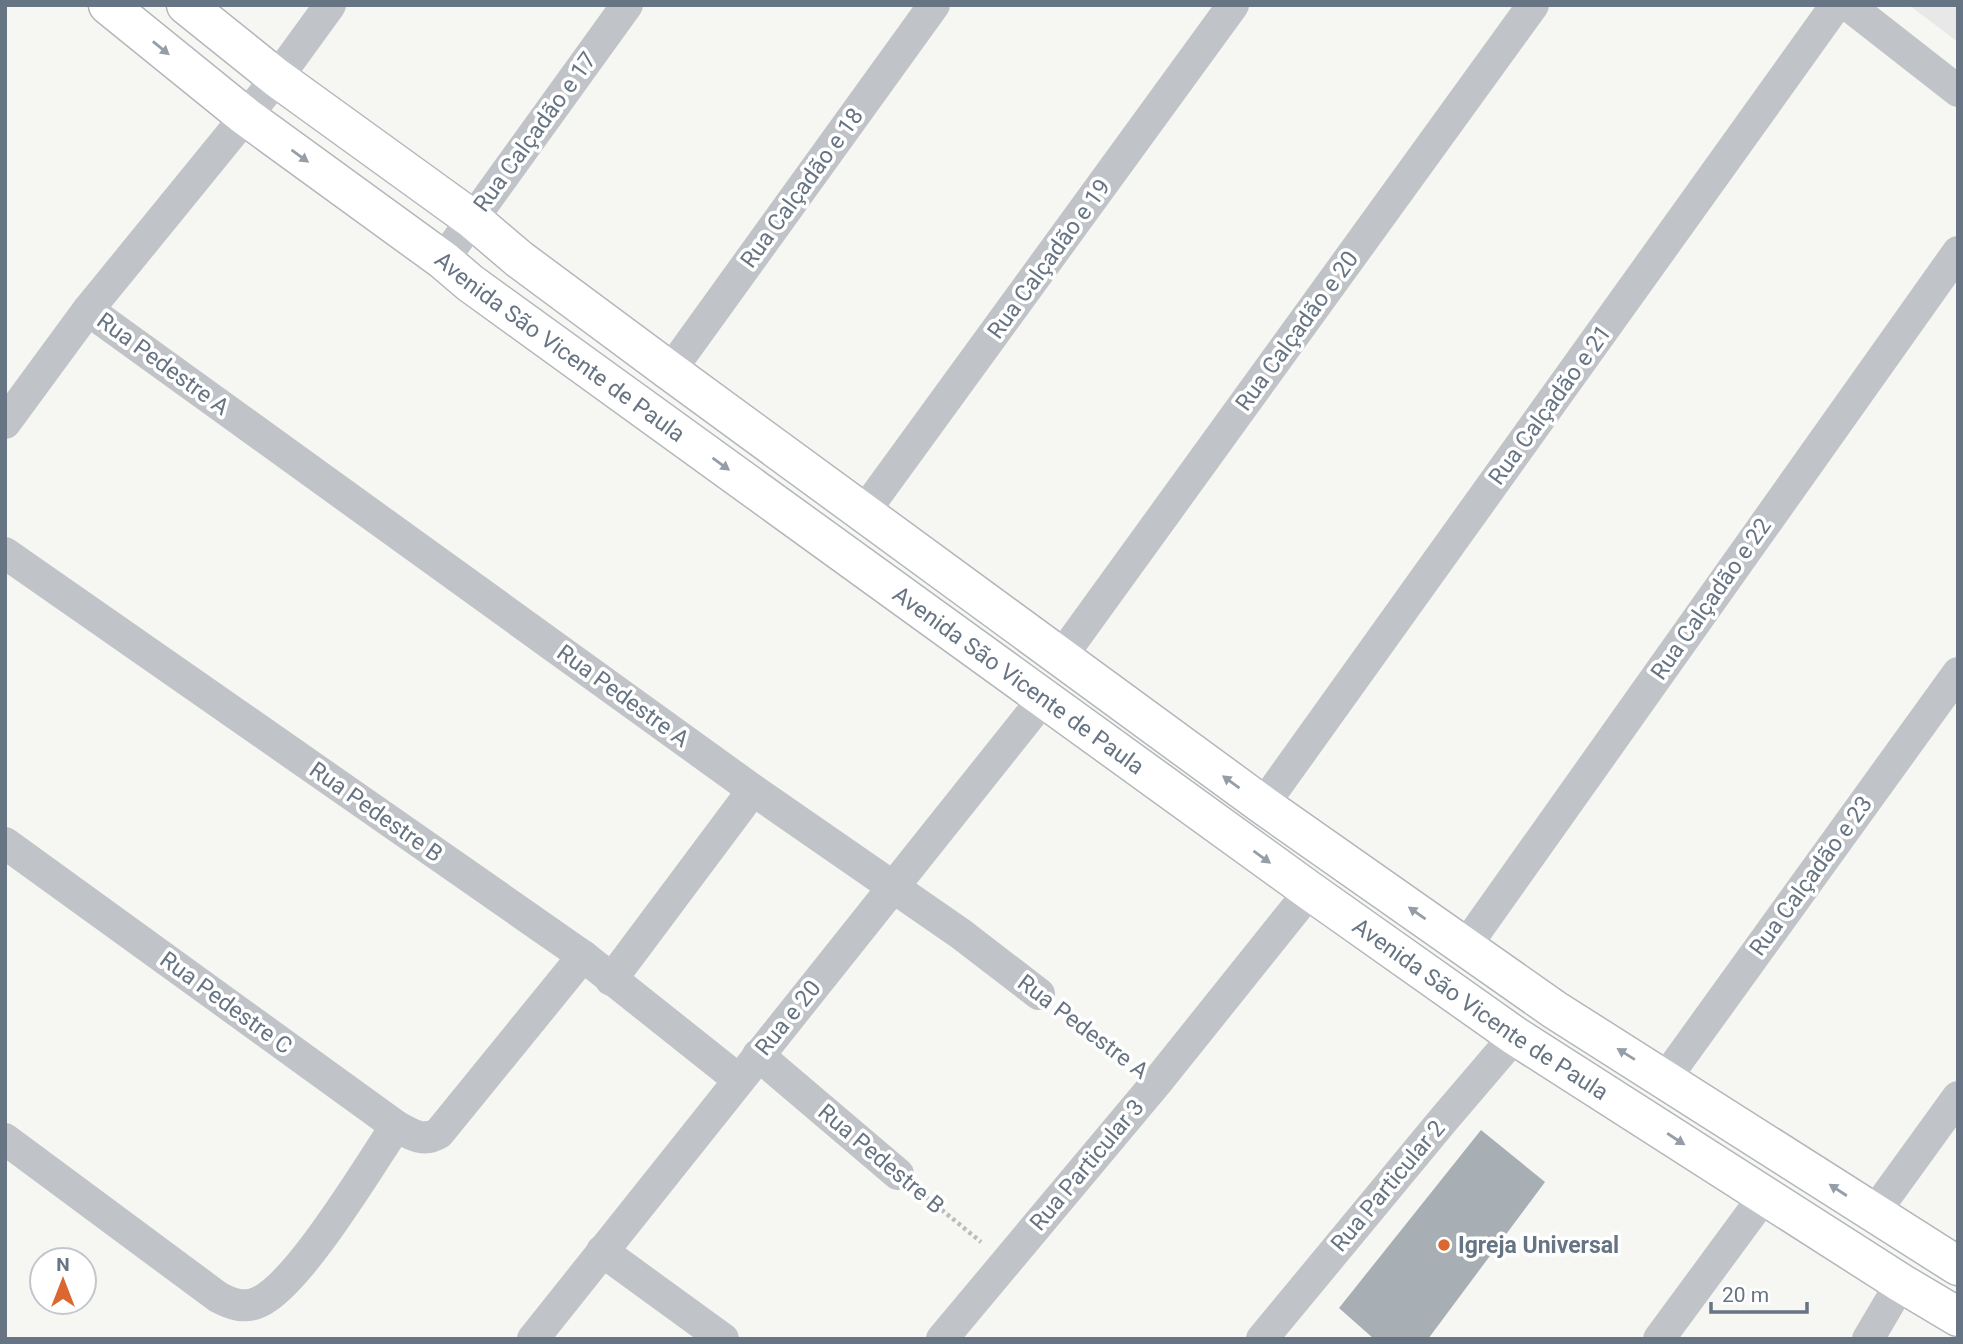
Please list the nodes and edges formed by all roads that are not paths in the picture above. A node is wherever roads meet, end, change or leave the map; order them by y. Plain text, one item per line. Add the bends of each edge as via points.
1 (108, 5) edge
2 (186, 5) edge
3 (330, 5) edge
4 (627, 5) edge
5 (934, 5) edge
6 (1233, 5) edge
7 (1533, 5) edge
8 (1836, 5) edge
9 (1848, 5) edge
10 (277, 78) junction
11 (1958, 91) edge
12 (245, 116) junction
13 (472, 219) junction
14 (1958, 251) edge
15 (443, 260) junction
16 (88, 310) junction
17 (670, 371) junction
18 (5, 423) edge
19 (864, 512) junction
20 (5, 553) edge
21 (1061, 657) junction
22 (1958, 673) edge
23 (1044, 698) junction
24 (753, 790) junction
25 (1263, 805) junction
26 (5, 843) edge
27 (894, 887) junction
28 (1310, 891) junction
29 (1465, 947) junction
30 (583, 956) junction
31 (611, 980) junction
32 (1039, 994) road end
33 (1515, 1036) junction
34 (758, 1055) junction
35 (1665, 1079) junction
36 (739, 1080) junction
37 (1958, 1097) edge
38 (396, 1126) junction
39 (5, 1139) edge
40 (898, 1174) road end
41 (1765, 1195) junction
42 (1874, 1213) junction
43 (602, 1251) junction
44 (1958, 1266) edge
45 (1901, 1283) junction
46 (1958, 1317) edge
47 (533, 1339) edge
48 (723, 1339) edge
49 (942, 1339) edge
50 (1262, 1339) edge
51 (1659, 1339) edge
52 (1868, 1339) edge

1 -> 12 main road, Avenida São Vicente de Paula
2 - 10 main road, Avenida São Vicente de Paula
3 - 10 street
4 - 13 street, Rua Calçadão e 17
5 - 17 street, Rua Calçadão e 18
6 - 19 street, Rua Calçadão e 19
7 - 21 street, Rua Calçadão e 20
8 - 25 street, Rua Calçadão e 21
9 - 11 street
10 - 12 street
10 - 13 main road, Avenida São Vicente de Paula
12 -> 15 main road, Avenida São Vicente de Paula
12 - 16 street
13 - 15 street, Rua Calçadão e 17
13 - 17 main road, Avenida São Vicente de Paula
14 - 29 street, Rua Calçadão e 22
15 -> 23 main road, Avenida São Vicente de Paula
16 - 18 street
16 - 24 street, Rua Pedestre A
17 - 19 main road, Avenida São Vicente de Paula
19 - 21 main road, Avenida São Vicente de Paula
20 - 30 street, Rua Pedestre B
25 -> 21 main road, Avenida São Vicente de Paula
22 - 35 street, Rua Calçadão e 23
23 - 27 street, Rua e 20
23 -> 28 main road, Avenida São Vicente de Paula
24 - 27 street, Rua Pedestre A
24 - 31 street
29 -> 25 main road, Avenida São Vicente de Paula
26 - 38 street, Rua Pedestre C
27 - 32 street, Rua Pedestre A
27 - 34 street, Rua e 20
28 - 33 main road, Avenida São Vicente de Paula
28 - 49 street, Rua Particular 3
35 -> 29 main road, Avenida São Vicente de Paula
30 - 31 street, Rua Pedestre B
30 - 38 street, Rua Pedestre C via 439,1133 416,1137
31 - 36 street, Rua Pedestre B
33 -> 41 main road, Avenida São Vicente de Paula
33 - 50 street, Rua Particular 2
34 - 36 street, Rua e 20
34 - 40 street, Rua Pedestre B
42 -> 35 main road, Avenida São Vicente de Paula
36 - 43 street, Rua e 20
37 - 42 street
38 - 39 street via 308,1255 278,1288 250,1306 233,1305 218,1297
41 - 45 main road, Avenida São Vicente de Paula
41 - 51 street
42 - 44 main road, Avenida São Vicente de Paula
43 - 47 street, Rua e 20
43 - 48 street
45 - 46 main road, Avenida São Vicente de Paula
45 - 52 street

